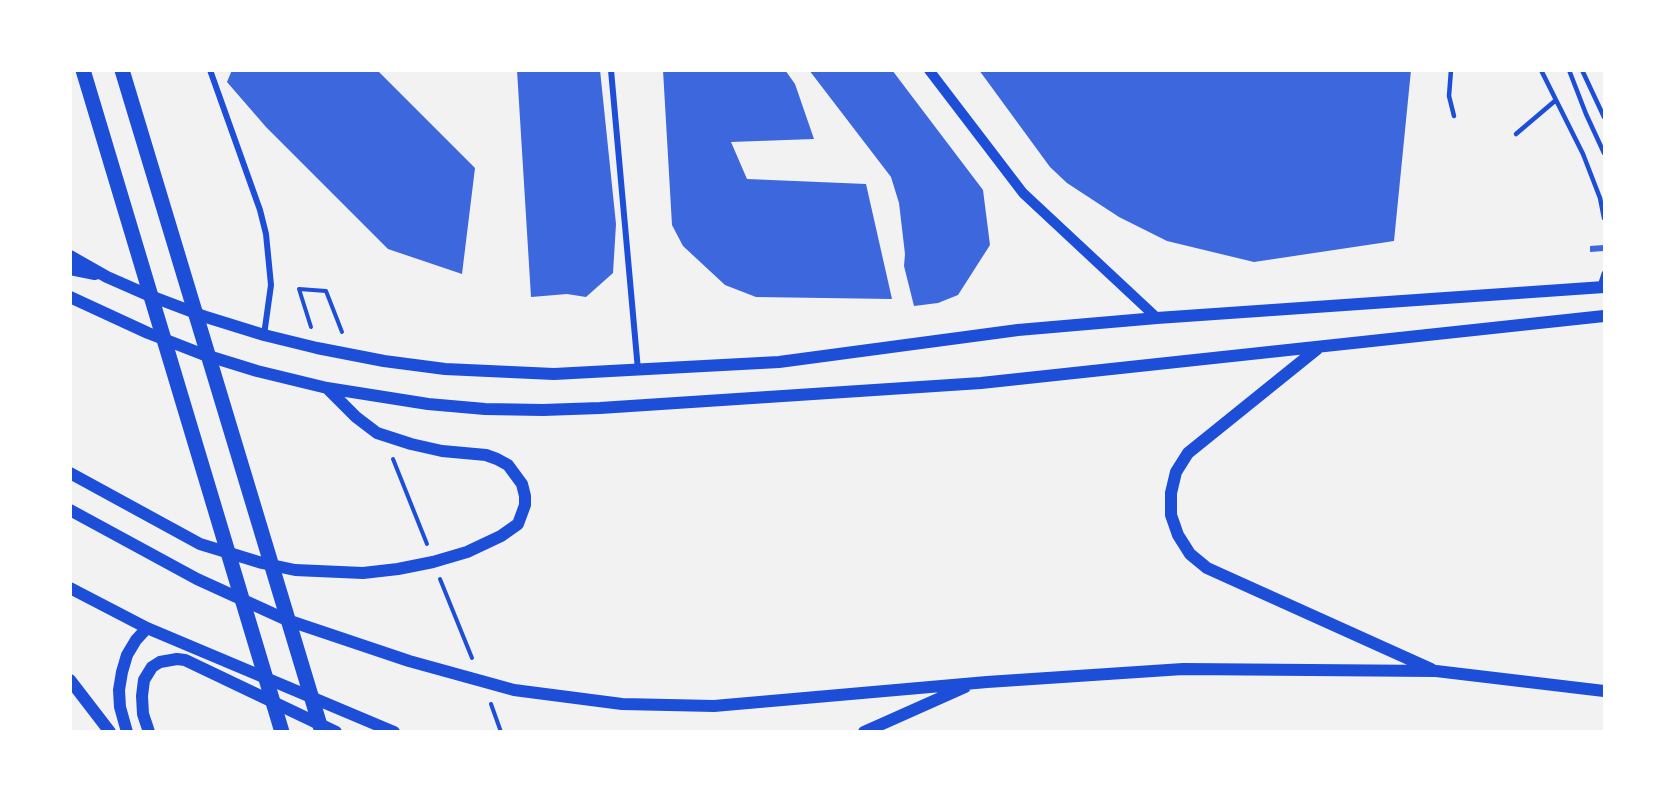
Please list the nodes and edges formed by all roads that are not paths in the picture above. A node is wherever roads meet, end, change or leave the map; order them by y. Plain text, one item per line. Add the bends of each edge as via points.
1 (83, 70) edge
2 (122, 70) edge
3 (210, 70) edge
4 (611, 70) edge
5 (928, 70) edge
6 (1451, 70) edge
7 (1541, 70) edge
8 (1569, 70) edge
9 (1582, 70) edge
10 (1556, 100) junction
11 (1454, 116) dead end
12 (1605, 117) edge
13 (1515, 134) dead end
14 (1605, 153) edge
15 (1605, 218) edge
16 (70, 256) edge
17 (70, 269) edge
18 (1605, 273) edge
19 (107, 277) junction
20 (1601, 287) edge
21 (70, 297) edge
22 (1605, 316) edge
23 (1157, 318) junction
24 (264, 335) junction
25 (1318, 348) junction
26 (638, 370) junction
27 (327, 388) junction
28 (70, 473) edge
29 (70, 510) edge
30 (70, 588) edge
31 (147, 628) junction
32 (1436, 671) junction
33 (70, 680) edge
34 (974, 683) junction
35 (1605, 691) edge
36 (110, 732) edge
37 (127, 732) edge
38 (149, 732) edge
39 (282, 732) edge
40 (322, 732) edge
41 (336, 732) edge
42 (394, 732) edge
43 (864, 732) edge

1 - 39 main road
2 - 40 main road
3 - 24 street via 266,234 271,285
4 - 26 street
5 - 23 street via 1023,193
6 - 11 lane via 1449,96
7 - 10 lane
8 - 14 lane
9 - 12 lane
10 - 13 lane
10 - 15 lane via 1593,176
16 - 19 main road
17 - 19 main road
18 - 20 lane
19 - 24 main road via 206,317
20 - 23 main road
21 - 27 main road via 202,354
22 - 25 main road
23 - 26 main road via 1018,330 779,362
24 - 26 main road via 384,361 445,369 554,374
25 - 27 main road via 981,383 600,408 485,409
25 - 32 main road via 1188,453 1176,472 1171,493 1171,515 1178,535 1190,554 1207,568
27 - 28 main road via 377,433 442,451 486,455 508,465 522,484 525,496 518,524 467,552 422,564 363,573 295,570 241,558 200,543
29 - 34 main road via 197,579 287,620 409,661 513,690 622,704 714,706
30 - 31 main road
31 - 37 main road via 136,640 122,672 120,707
31 - 42 main road
32 - 34 main road via 1183,669
32 - 35 main road
33 - 36 main road
34 - 43 main road
38 - 41 main road via 141,696 144,680 152,667 177,659

